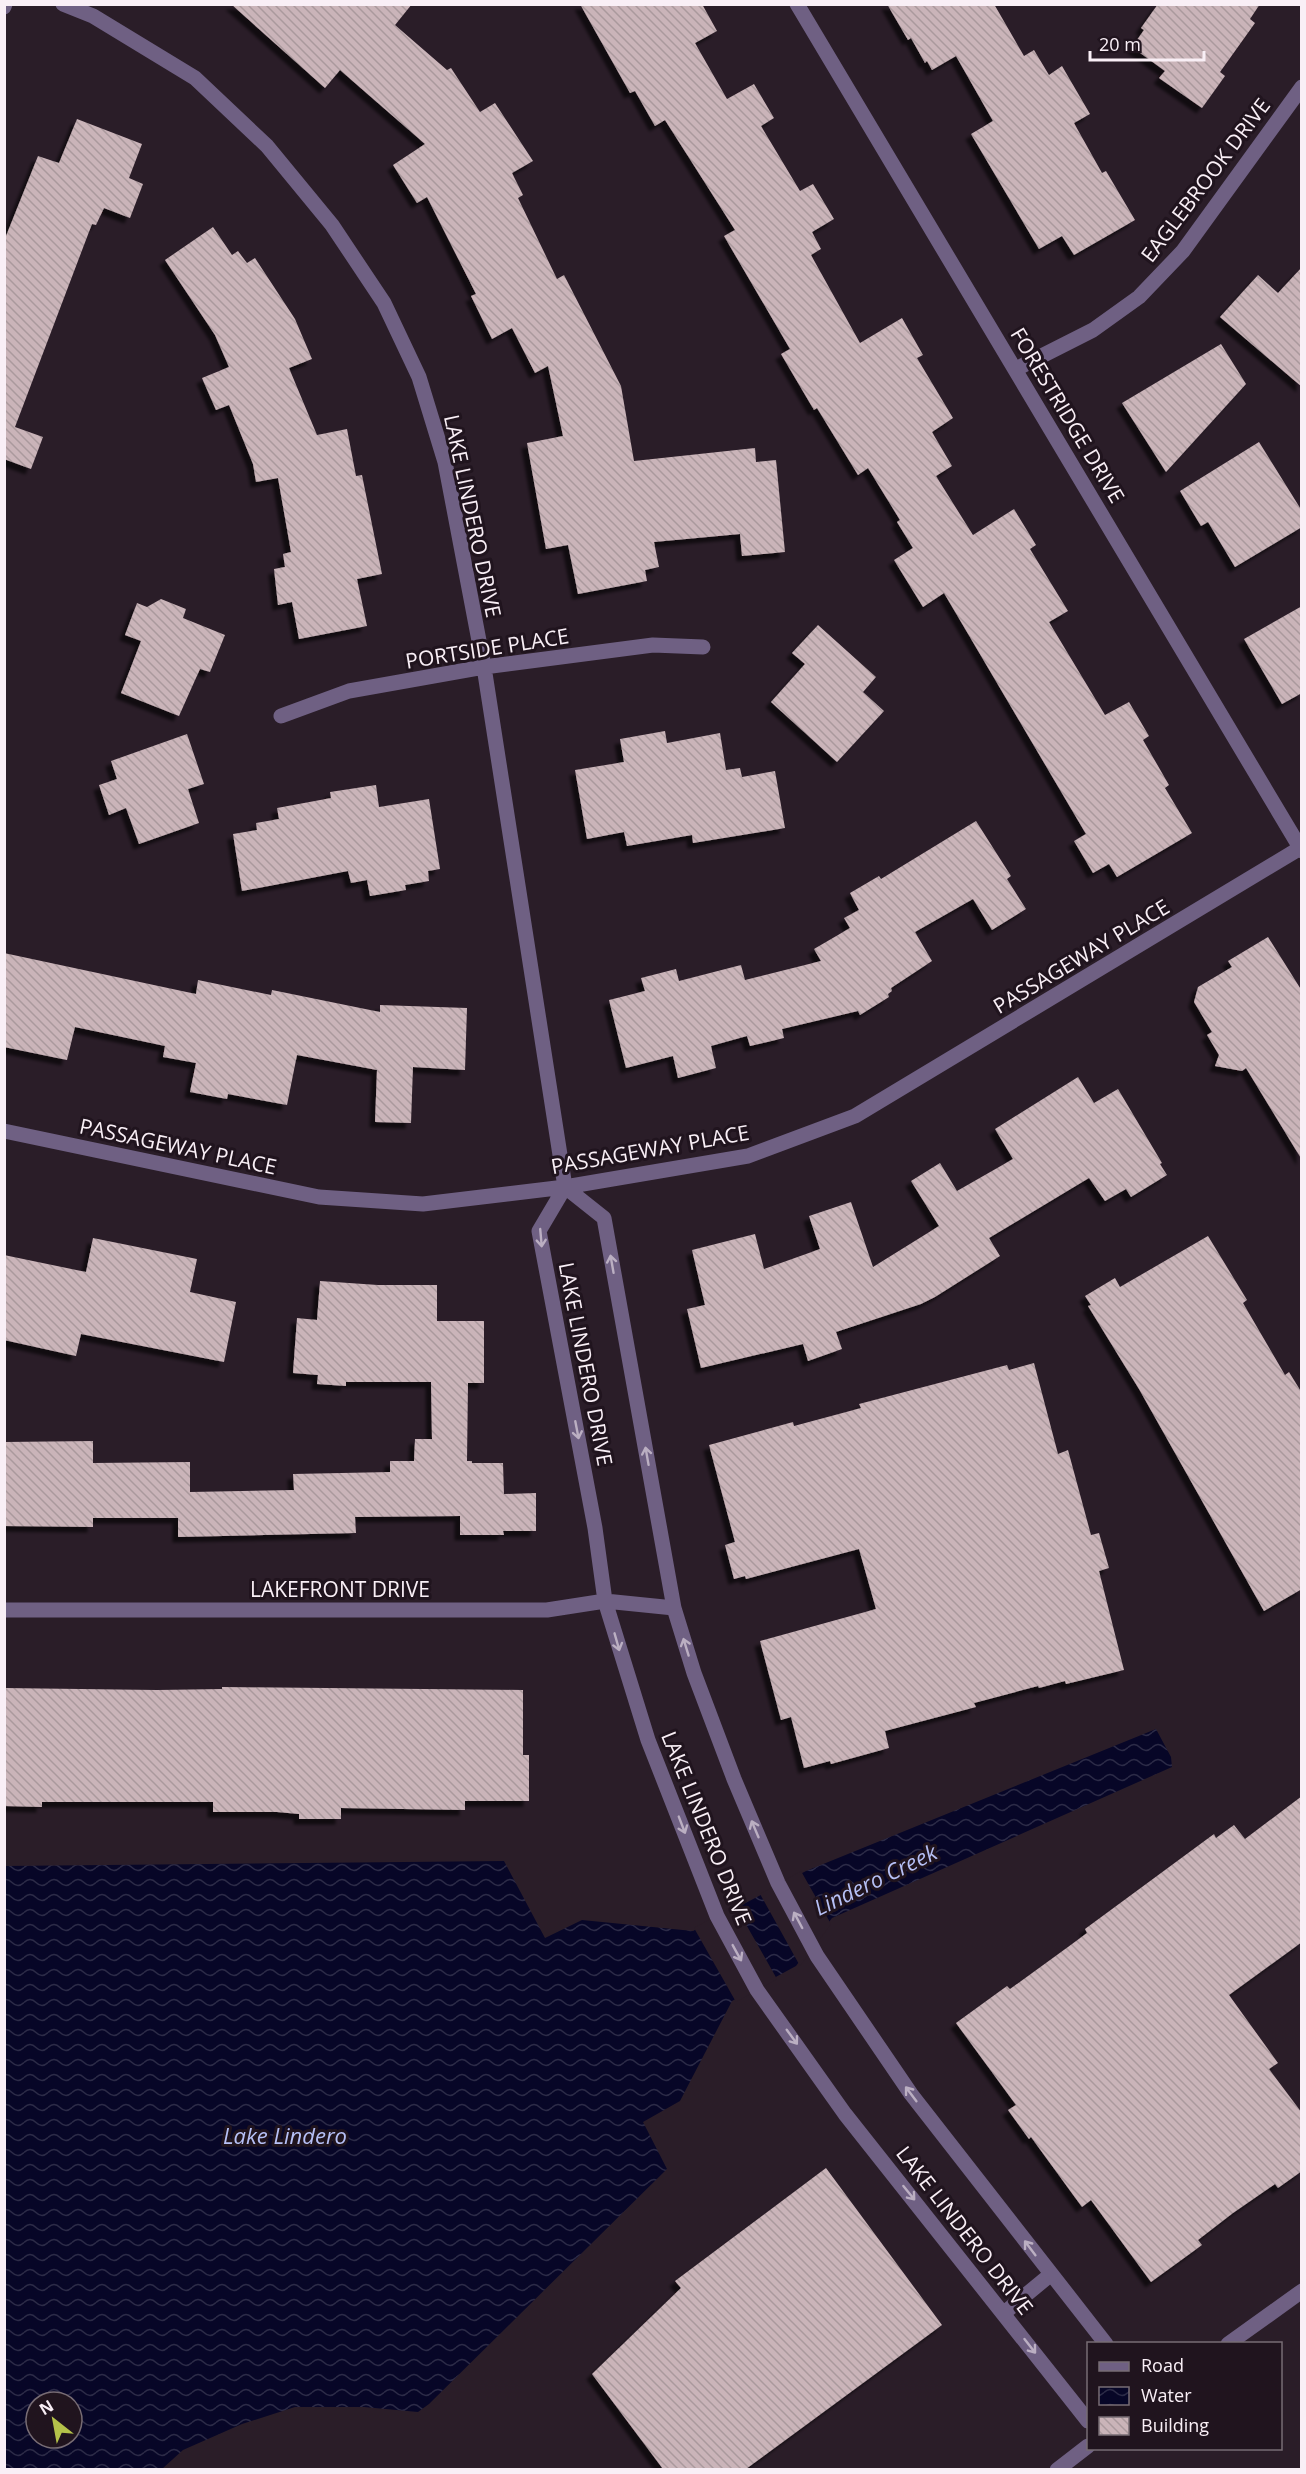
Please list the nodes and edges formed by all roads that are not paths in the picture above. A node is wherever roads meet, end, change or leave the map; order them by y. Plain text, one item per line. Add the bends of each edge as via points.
1 (63, 4) edge
2 (797, 4) edge
3 (1302, 87) edge
4 (1016, 369) junction
5 (703, 647) dead end
6 (484, 667) junction
7 (281, 716) dead end
8 (1301, 849) edge
9 (4, 1131) edge
10 (565, 1187) junction
11 (605, 1601) junction
12 (674, 1608) junction
13 (4, 1610) edge
14 (1050, 2275) junction
15 (1302, 2291) edge
16 (1004, 2313) junction
17 (1105, 2342) edge
18 (1229, 2342) edge
19 (1087, 2418) edge
20 (1087, 2447) edge
21 (1057, 2469) edge

1 - 6 street, LAKE LINDERO DRIVE via 93,16 195,78 267,146 332,225 384,303 419,377 445,462
2 - 4 street, FORESTRIDGE DRIVE
3 - 4 street, EAGLEBROOK DRIVE via 1183,251 1139,297 1094,330
4 - 8 street, FORESTRIDGE DRIVE
5 - 6 street, PORTSIDE PLACE via 653,645
6 - 7 street, PORTSIDE PLACE via 349,692
6 - 10 street, LAKE LINDERO DRIVE
8 - 10 street, PASSAGEWAY PLACE via 855,1116 748,1156
9 - 10 street, PASSAGEWAY PLACE via 319,1197 423,1204
10 -> 11 street, LAKE LINDERO DRIVE via 539,1231 596,1528
12 -> 10 street, LAKE LINDERO DRIVE via 604,1218
11 - 12 street, LAKEFRONT DRIVE
11 - 13 street, LAKEFRONT DRIVE via 547,1610
11 -> 16 street, LAKE LINDERO DRIVE via 648,1740 717,1916 757,1990 845,2114
14 -> 12 street, LAKE LINDERO DRIVE via 911,2094 817,1956 778,1883 734,1779
14 - 16 street
14 - 17 street, LAKE LINDERO DRIVE
15 - 18 street
16 -> 19 street, LAKE LINDERO DRIVE
20 - 21 street

